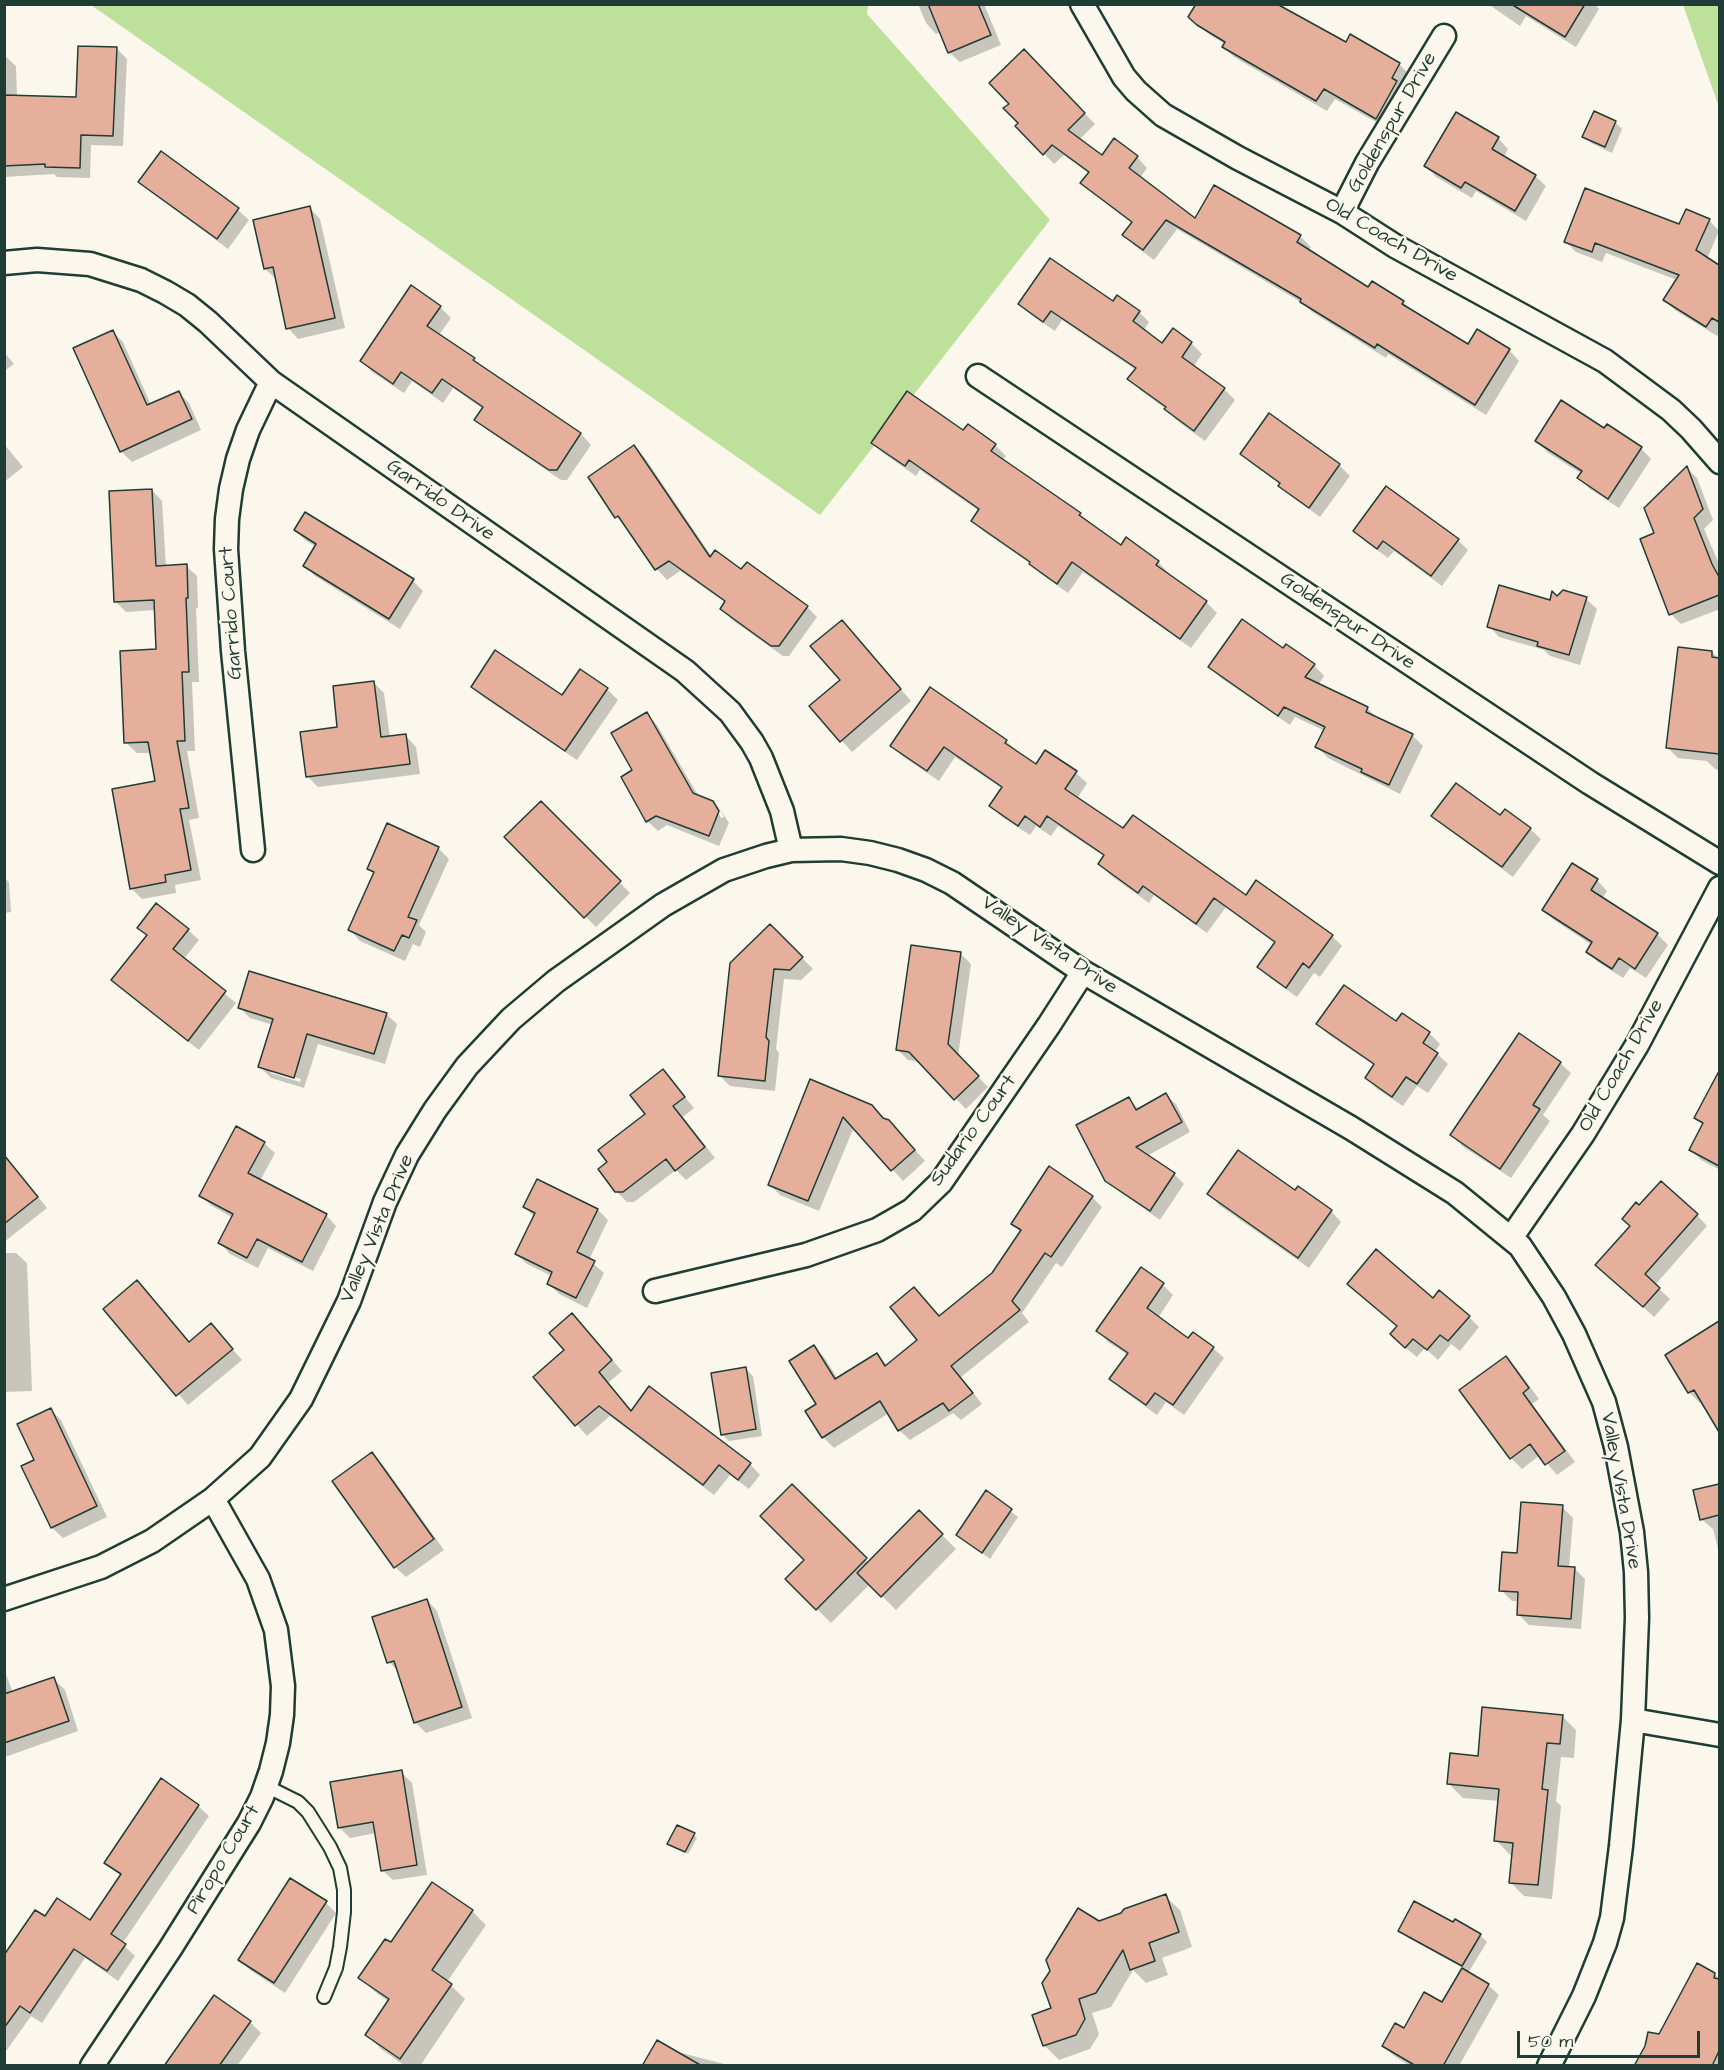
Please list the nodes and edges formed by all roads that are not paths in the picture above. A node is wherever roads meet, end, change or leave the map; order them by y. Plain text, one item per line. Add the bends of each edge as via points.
1 (1082, 4) edge
2 (1444, 36) dead end
3 (1342, 212) junction
4 (4, 263) edge
5 (978, 376) dead end
6 (271, 382) junction
7 (1719, 462) edge
8 (253, 850) dead end
9 (791, 850) junction
10 (1719, 863) edge
11 (1719, 888) edge
12 (1083, 972) junction
13 (1511, 1238) junction
14 (655, 1291) dead end
15 (213, 1499) junction
16 (4, 1599) edge
17 (1633, 1720) junction
18 (1719, 1735) edge
19 (266, 1786) junction
20 (324, 1997) dead end
21 (92, 2066) edge
22 (1549, 2066) edge

1 - 3 street, Old Coach Drive via 1124,77 1163,115
2 - 3 street, Goldenspur Drive via 1366,163
3 - 7 street, Old Coach Drive via 1395,246 1605,361 1671,410
4 - 6 street, Garrido Drive via 63,261 98,266 141,280 187,305
5 - 10 street, Goldenspur Drive via 1570,770
6 - 8 street, Garrido Court via 238,459 227,519 233,651
6 - 9 street, Garrido Drive via 685,671 730,712 752,742 782,811
9 - 12 street, Valley Vista Drive via 870,853 926,870 977,898
9 - 15 street, Valley Vista Drive via 724,870 663,905 547,989 511,1019 467,1066 407,1155 385,1202 349,1301 301,1399 260,1457
11 - 13 street, Old Coach Drive via 1637,1045 1583,1134
12 - 13 street, Valley Vista Drive via 1351,1128 1455,1193
12 - 14 street, Sudario Court via 941,1182 912,1210 877,1230 806,1256
13 - 17 street, Valley Vista Drive via 1549,1289 1574,1334 1604,1402 1616,1447 1636,1572
15 - 16 street, Valley Vista Drive via 152,1541 100,1567
15 - 19 street, Piropo Court via 258,1579 276,1630 281,1658 282,1715
17 - 18 street
17 - 22 street, Valley Vista Drive via 1612,1918 1584,1996
19 - 20 lane via 298,1802 308,1812 340,1868 345,1912 336,1968
19 - 21 street, Piropo Court via 249,1823

